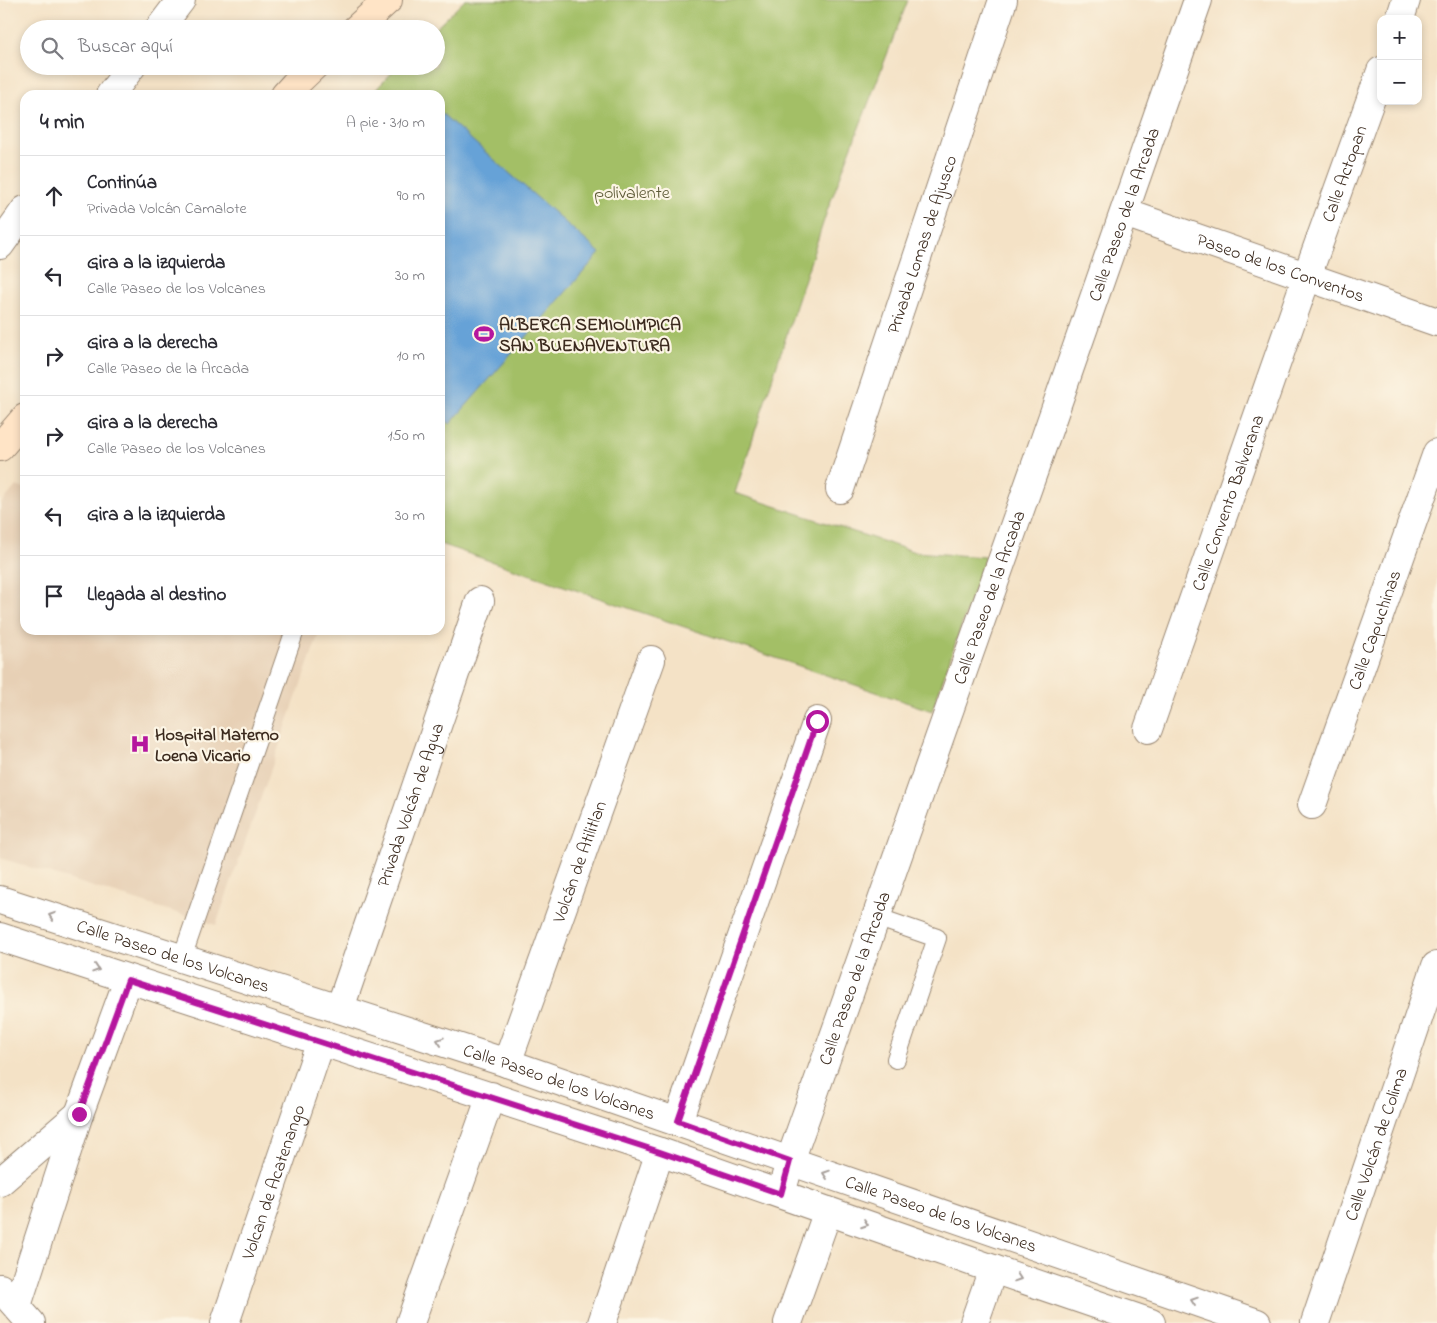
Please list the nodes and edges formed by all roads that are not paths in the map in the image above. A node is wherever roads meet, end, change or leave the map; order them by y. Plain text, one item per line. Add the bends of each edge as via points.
1 (181, 0) edge
2 (388, 0) edge
3 (1003, 0) edge
4 (1198, 0) edge
5 (1406, 0) edge
6 (1401, 15) edge
7 (166, 20) edge
8 (366, 20) edge
9 (125, 75) edge
10 (305, 75) edge
11 (1377, 82) edge
12 (114, 90) edge
13 (290, 90) edge
14 (1125, 213) junction
15 (1307, 276) junction
16 (1437, 322) edge
17 (20, 424) edge
18 (0, 447) edge
19 (1437, 453) edge
20 (840, 489) dead end
21 (480, 602) dead end
22 (293, 635) edge
23 (651, 660) dead end
24 (817, 721) dead end
25 (1148, 729) dead end
26 (1312, 805) dead end
27 (0, 900) edge
28 (876, 916) junction
29 (0, 937) edge
30 (182, 958) junction
31 (1436, 966) dead end
32 (128, 980) junction
33 (340, 1008) junction
34 (321, 1041) junction
35 (896, 1059) dead end
36 (507, 1063) junction
37 (491, 1096) junction
38 (79, 1114) junction
39 (678, 1121) junction
40 (660, 1152) junction
41 (790, 1161) junction
42 (0, 1182) edge
43 (781, 1194) junction
44 (828, 1210) junction
45 (993, 1269) junction
46 (16, 1306) edge
47 (225, 1323) edge
48 (410, 1323) edge
49 (602, 1323) edge
50 (788, 1323) edge
51 (974, 1323) edge
52 (1151, 1323) edge
53 (1257, 1323) edge
54 (1315, 1323) edge

1 - 7 street
2 - 8 main road
3 - 20 street, Privada Lomas de Ajusco
4 - 14 street, Calle Paseo de la Arcada
5 - 6 street
9 - 12 street
10 - 13 main road
11 - 15 street, Calle Actopan
14 - 15 street, Paseo de los Conventos
14 - 28 street, Calle Paseo de la Arcada
15 - 16 street, Paseo de los Conventos
15 - 25 street, Calle Convento Balverana
17 - 18 main road
19 - 26 street, Calle Capuchinas
21 - 33 street, Privada Volcán de Agua
22 - 30 lane
23 - 36 street, Volcán de Atilitlan
24 - 39 street
30 -> 27 street, Calle Paseo de los Volcanes
28 - 35 lane via 937,938
28 - 41 street, Calle Paseo de la Arcada
29 -> 32 street, Calle Paseo de los Volcanes
30 - 33 street, Calle Paseo de los Volcanes
31 - 54 street, Calle Volcán de Colima
32 - 34 street, Calle Paseo de los Volcanes
32 - 38 street
36 -> 33 street, Calle Paseo de los Volcanes
34 - 37 street, Calle Paseo de los Volcanes
34 - 47 street, Volcan de Acatenango
36 - 39 street, Calle Paseo de los Volcanes
37 - 40 street, Calle Paseo de los Volcanes
37 - 48 street
38 - 42 street
38 - 46 street
39 - 41 street, Calle Paseo de los Volcanes
40 - 43 street, Calle Paseo de los Volcanes
40 - 49 street
41 - 43 street, Calle Paseo de la Arcada
53 -> 41 street, Calle Paseo de los Volcanes
43 - 44 street, Calle Paseo de los Volcanes
44 -> 45 street, Calle Paseo de los Volcanes
44 - 50 street
45 - 51 street
45 -> 52 street, Calle Paseo de los Volcanes

